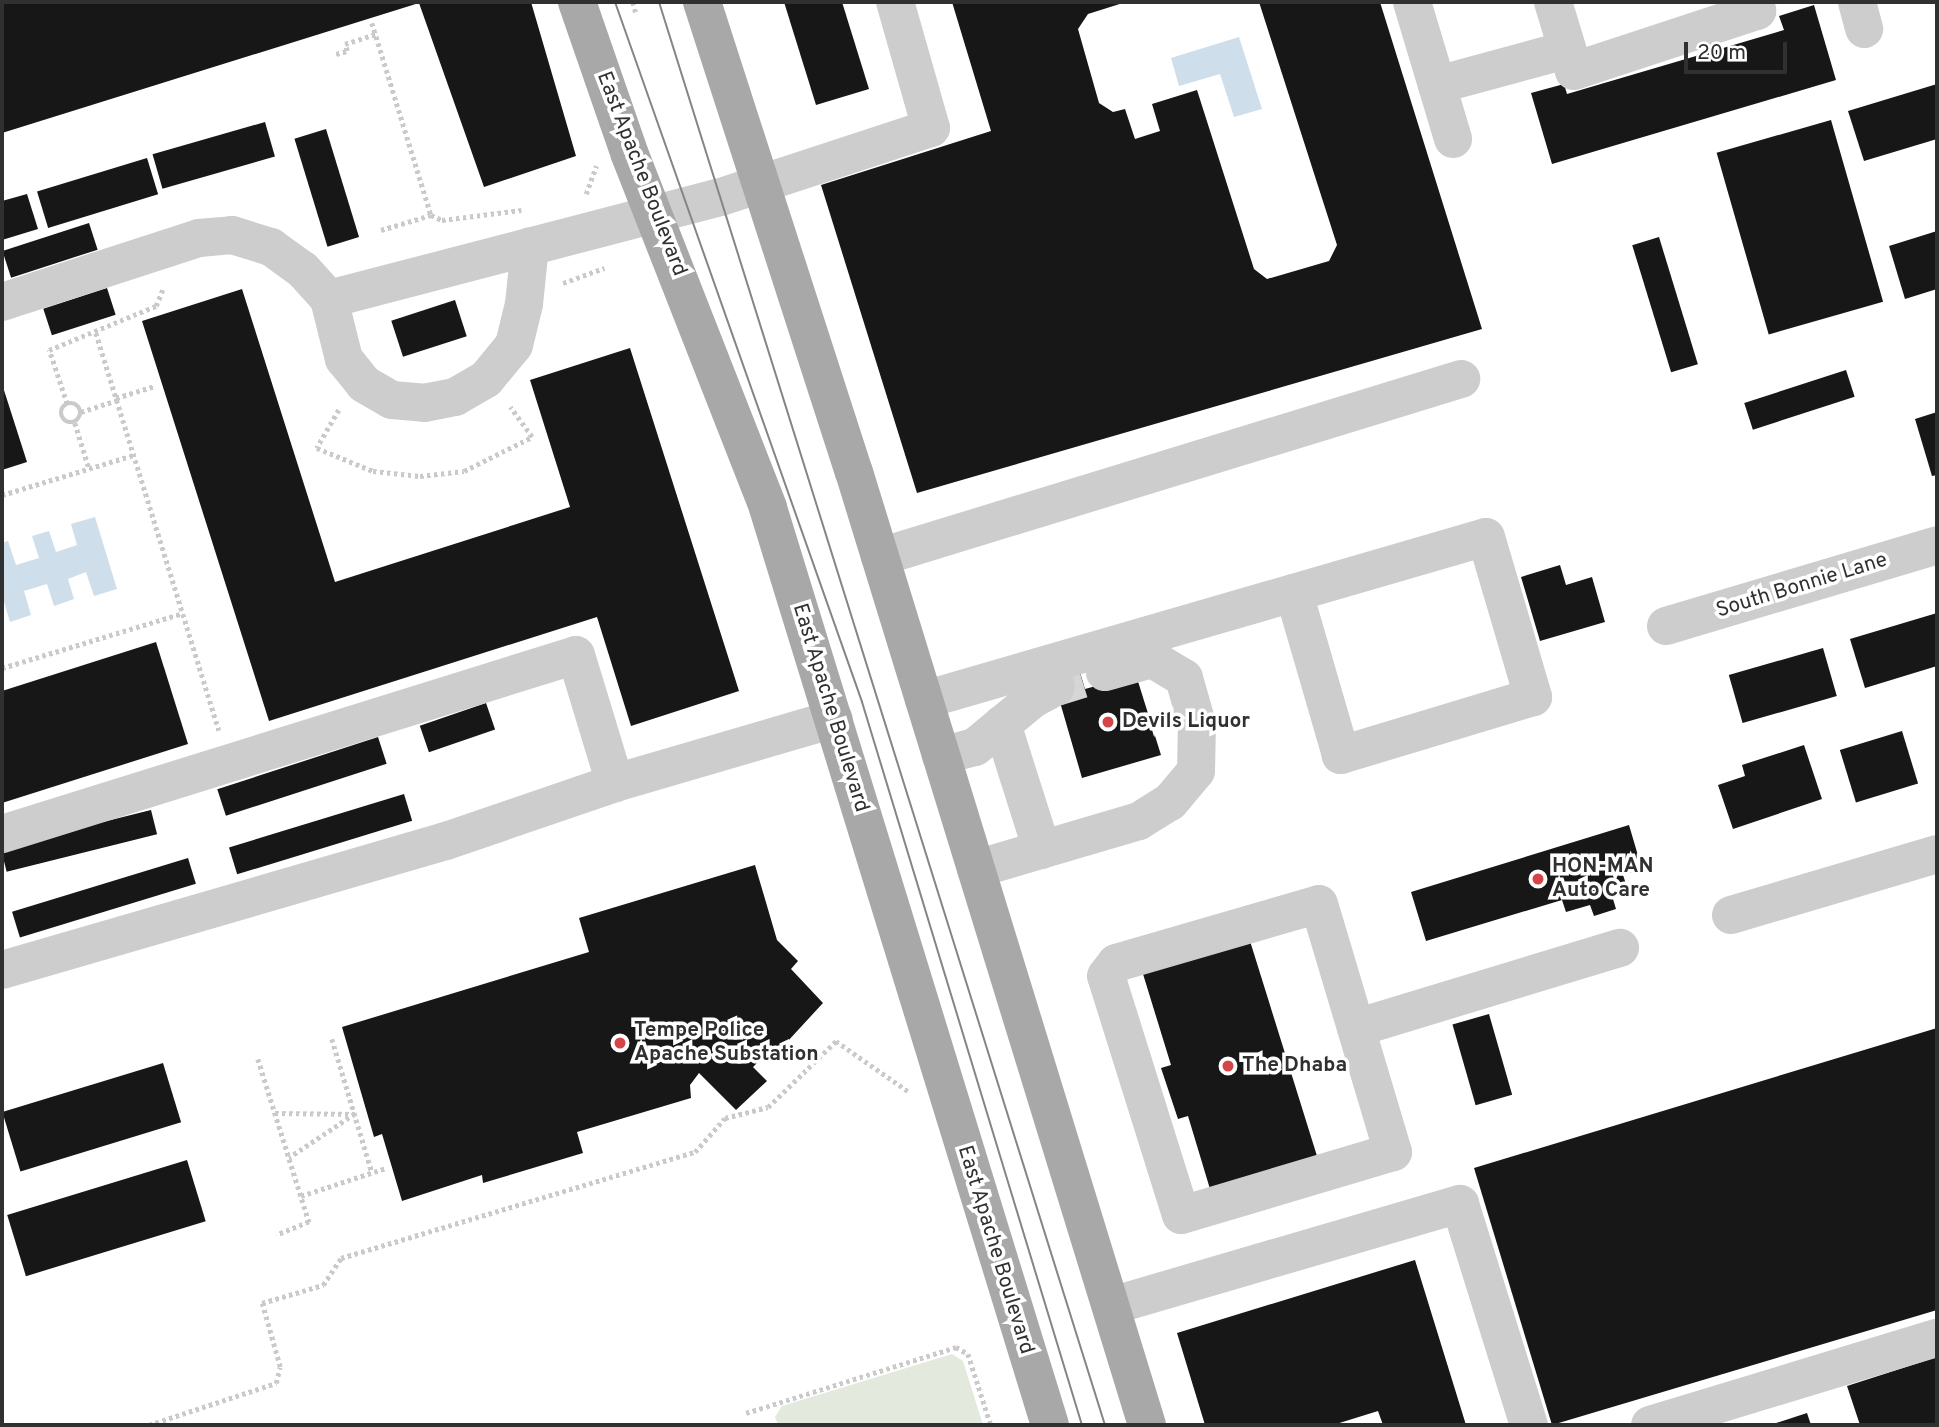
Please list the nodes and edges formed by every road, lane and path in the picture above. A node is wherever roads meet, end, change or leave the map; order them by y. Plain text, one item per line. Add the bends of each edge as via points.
1 (578, 2) edge
2 (633, 2) edge
3 (702, 2) edge
4 (894, 2) edge
5 (1412, 2) edge
6 (1553, 2) edge
7 (1755, 2) edge
8 (636, 13) dead end
9 (372, 23) dead end
10 (376, 34) junction
11 (1566, 50) junction
12 (336, 54) dead end
13 (1437, 85) junction
14 (1453, 139) dead end
15 (596, 165) dead end
16 (761, 183) junction
17 (575, 198) dead end
18 (657, 213) junction
19 (431, 215) junction
20 (530, 228) junction
21 (381, 230) dead end
22 (329, 299) junction
23 (2, 302) edge
24 (96, 334) dead end
25 (1461, 379) dead end
26 (155, 386) dead end
27 (116, 399) junction
28 (81, 412) junction
29 (75, 423) junction
30 (134, 455) junction
31 (89, 468) junction
32 (2, 495) edge
33 (1937, 545) edge
34 (880, 556) junction
35 (1294, 593) junction
36 (183, 613) junction
37 (1666, 626) dead end
38 (2, 668) edge
39 (924, 700) junction
40 (834, 719) junction
41 (1002, 724) junction
42 (941, 756) junction
43 (230, 763) junction
44 (615, 783) junction
45 (2, 834) edge
46 (1042, 850) junction
47 (1937, 854) edge
48 (976, 869) junction
49 (1731, 915) dead end
50 (1620, 948) dead end
51 (2, 970) edge
52 (1356, 1028) junction
53 (332, 1039) dead end
54 (258, 1059) dead end
55 (912, 1093) dead end
56 (275, 1113) junction
57 (355, 1114) junction
58 (289, 1158) junction
59 (386, 1168) dead end
60 (372, 1172) junction
61 (300, 1196) junction
62 (276, 1235) dead end
63 (1111, 1306) junction
64 (1937, 1338) edge
65 (746, 1413) dead end
66 (149, 1425) edge
67 (991, 1425) edge
68 (1050, 1425) edge
69 (1147, 1425) edge
70 (1530, 1425) edge
71 (1650, 1425) edge

1 - 18 main road, East Apache Boulevard via 630,155
2 - 8 path
3 - 16 main road
4 - 16 street via 931,128
5 - 13 street
6 - 11 street
7 - 11 street via 1757,12 1574,71
9 - 10 path
10 - 12 path via 345,44 347,51
10 - 19 path
11 - 13 street
13 - 14 street
15 - 17 path via 586,194
16 - 18 street
16 - 34 main road
18 - 20 street
18 - 40 main road, East Apache Boulevard via 754,471
19 - 20 path via 442,220 506,209
19 - 21 path
20 - 22 street
20 - 22 street via 524,304 514,345 486,379 455,397 424,403 392,400 364,384 344,359
22 - 23 street via 303,270 271,247 232,235 199,238
24 - 27 path
25 - 34 street
26 - 27 path
27 - 28 path
27 - 30 path
28 - 29 path
28 - 29 path via 74,404 62,408 63,420
29 - 31 path
30 - 31 path
30 - 36 path
31 - 32 path
33 - 37 street, South Bonnie Lane
34 - 39 main road
35 - 35 street via 1486,537 1533,697 1341,755
35 - 39 street
36 - 38 path
36 - 43 path
39 - 42 main road
40 - 44 street
40 - 68 main road, East Apache Boulevard
41 - 42 street via 975,747
41 - 46 street
41 - 46 street via 1069,683 1152,659 1184,678 1197,724 1196,771 1170,802 1139,821
42 - 48 main road
43 - 44 street via 576,655
43 - 45 street
44 - 51 street via 446,841
46 - 48 street
47 - 49 street
48 - 63 main road
50 - 52 street
52 - 52 street via 1393,1153 1181,1215 1106,976 1116,963 1319,904
53 - 57 path
54 - 56 path
55 - 66 path via 836,1041 768,1107 725,1118 695,1152 341,1258 323,1285 262,1303 280,1367 276,1383
56 - 57 path
56 - 58 path
57 - 58 path
57 - 60 path
58 - 61 path
59 - 60 path
60 - 61 path
61 - 62 path via 309,1222
63 - 69 main road
63 - 70 street via 1460,1204
64 - 71 street
65 - 67 path via 956,1347 968,1354

